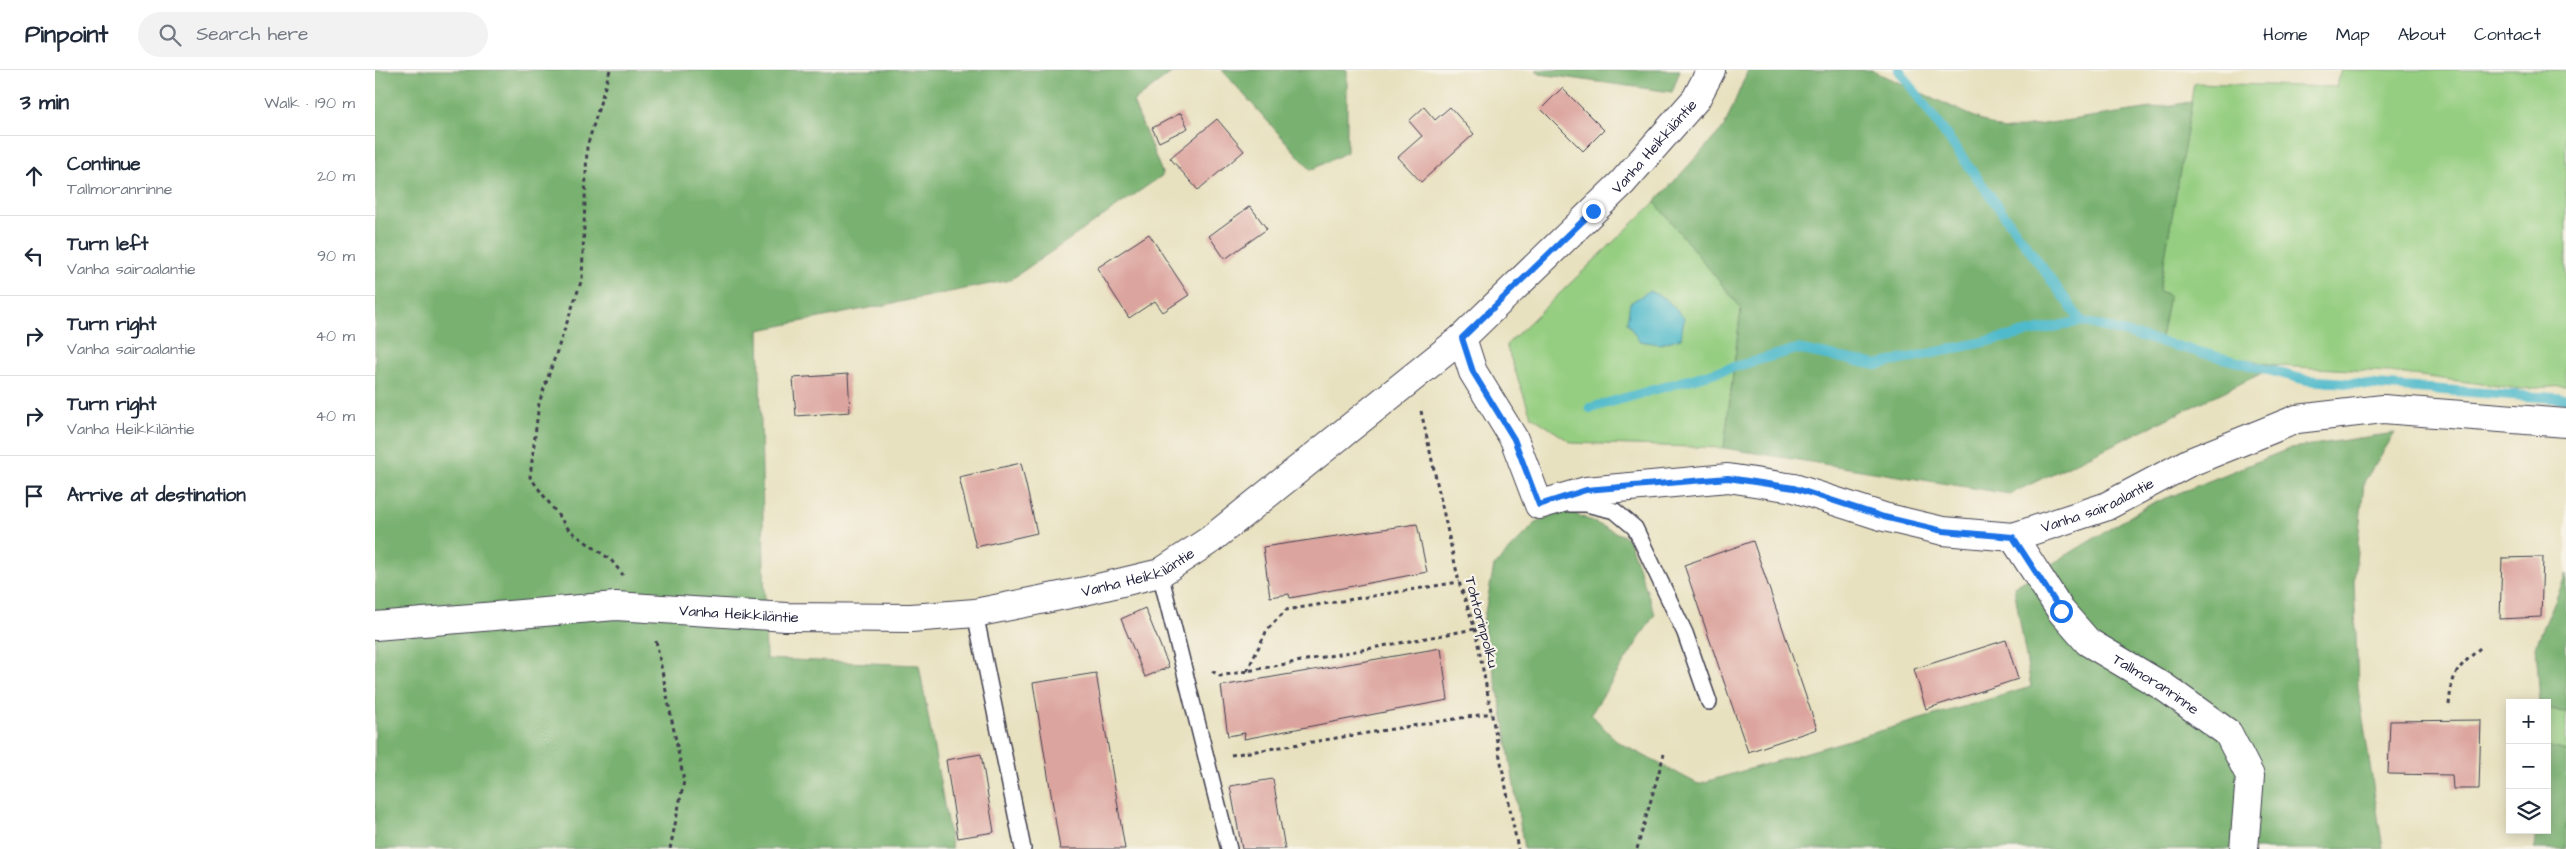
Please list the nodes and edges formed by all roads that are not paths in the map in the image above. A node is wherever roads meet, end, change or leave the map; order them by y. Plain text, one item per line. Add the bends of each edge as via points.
1 (1711, 70) edge
2 (1462, 338) junction
3 (2566, 423) edge
4 (1539, 505) junction
5 (2013, 537) junction
6 (1160, 573) junction
7 (975, 613) junction
8 (375, 626) edge
9 (1709, 702) dead end
10 (1023, 849) edge
11 (1229, 849) edge
12 (2244, 849) edge

1 - 2 street, Vanha Heikkiläntie via 1696,99 1622,183
2 - 4 street via 1473,372 1514,439
2 - 6 street, Vanha Heikkiläntie via 1210,540
3 - 5 street, Vanha sairaalantie via 2383,409 2297,419 2188,463 2105,507
4 - 5 street, Vanha sairaalantie via 1586,490 1728,478 1794,488 1884,517 1943,531
4 - 9 lane via 1586,504 1615,511 1635,528 1685,633
5 - 12 street, Tallmoranrinne via 2061,611 2088,642 2164,687 2228,732 2250,776
6 - 7 street, Vanha Heikkiläntie
6 - 11 lane
7 - 8 street, Vanha Heikkiläntie via 911,618 786,617 616,606
7 - 10 lane

